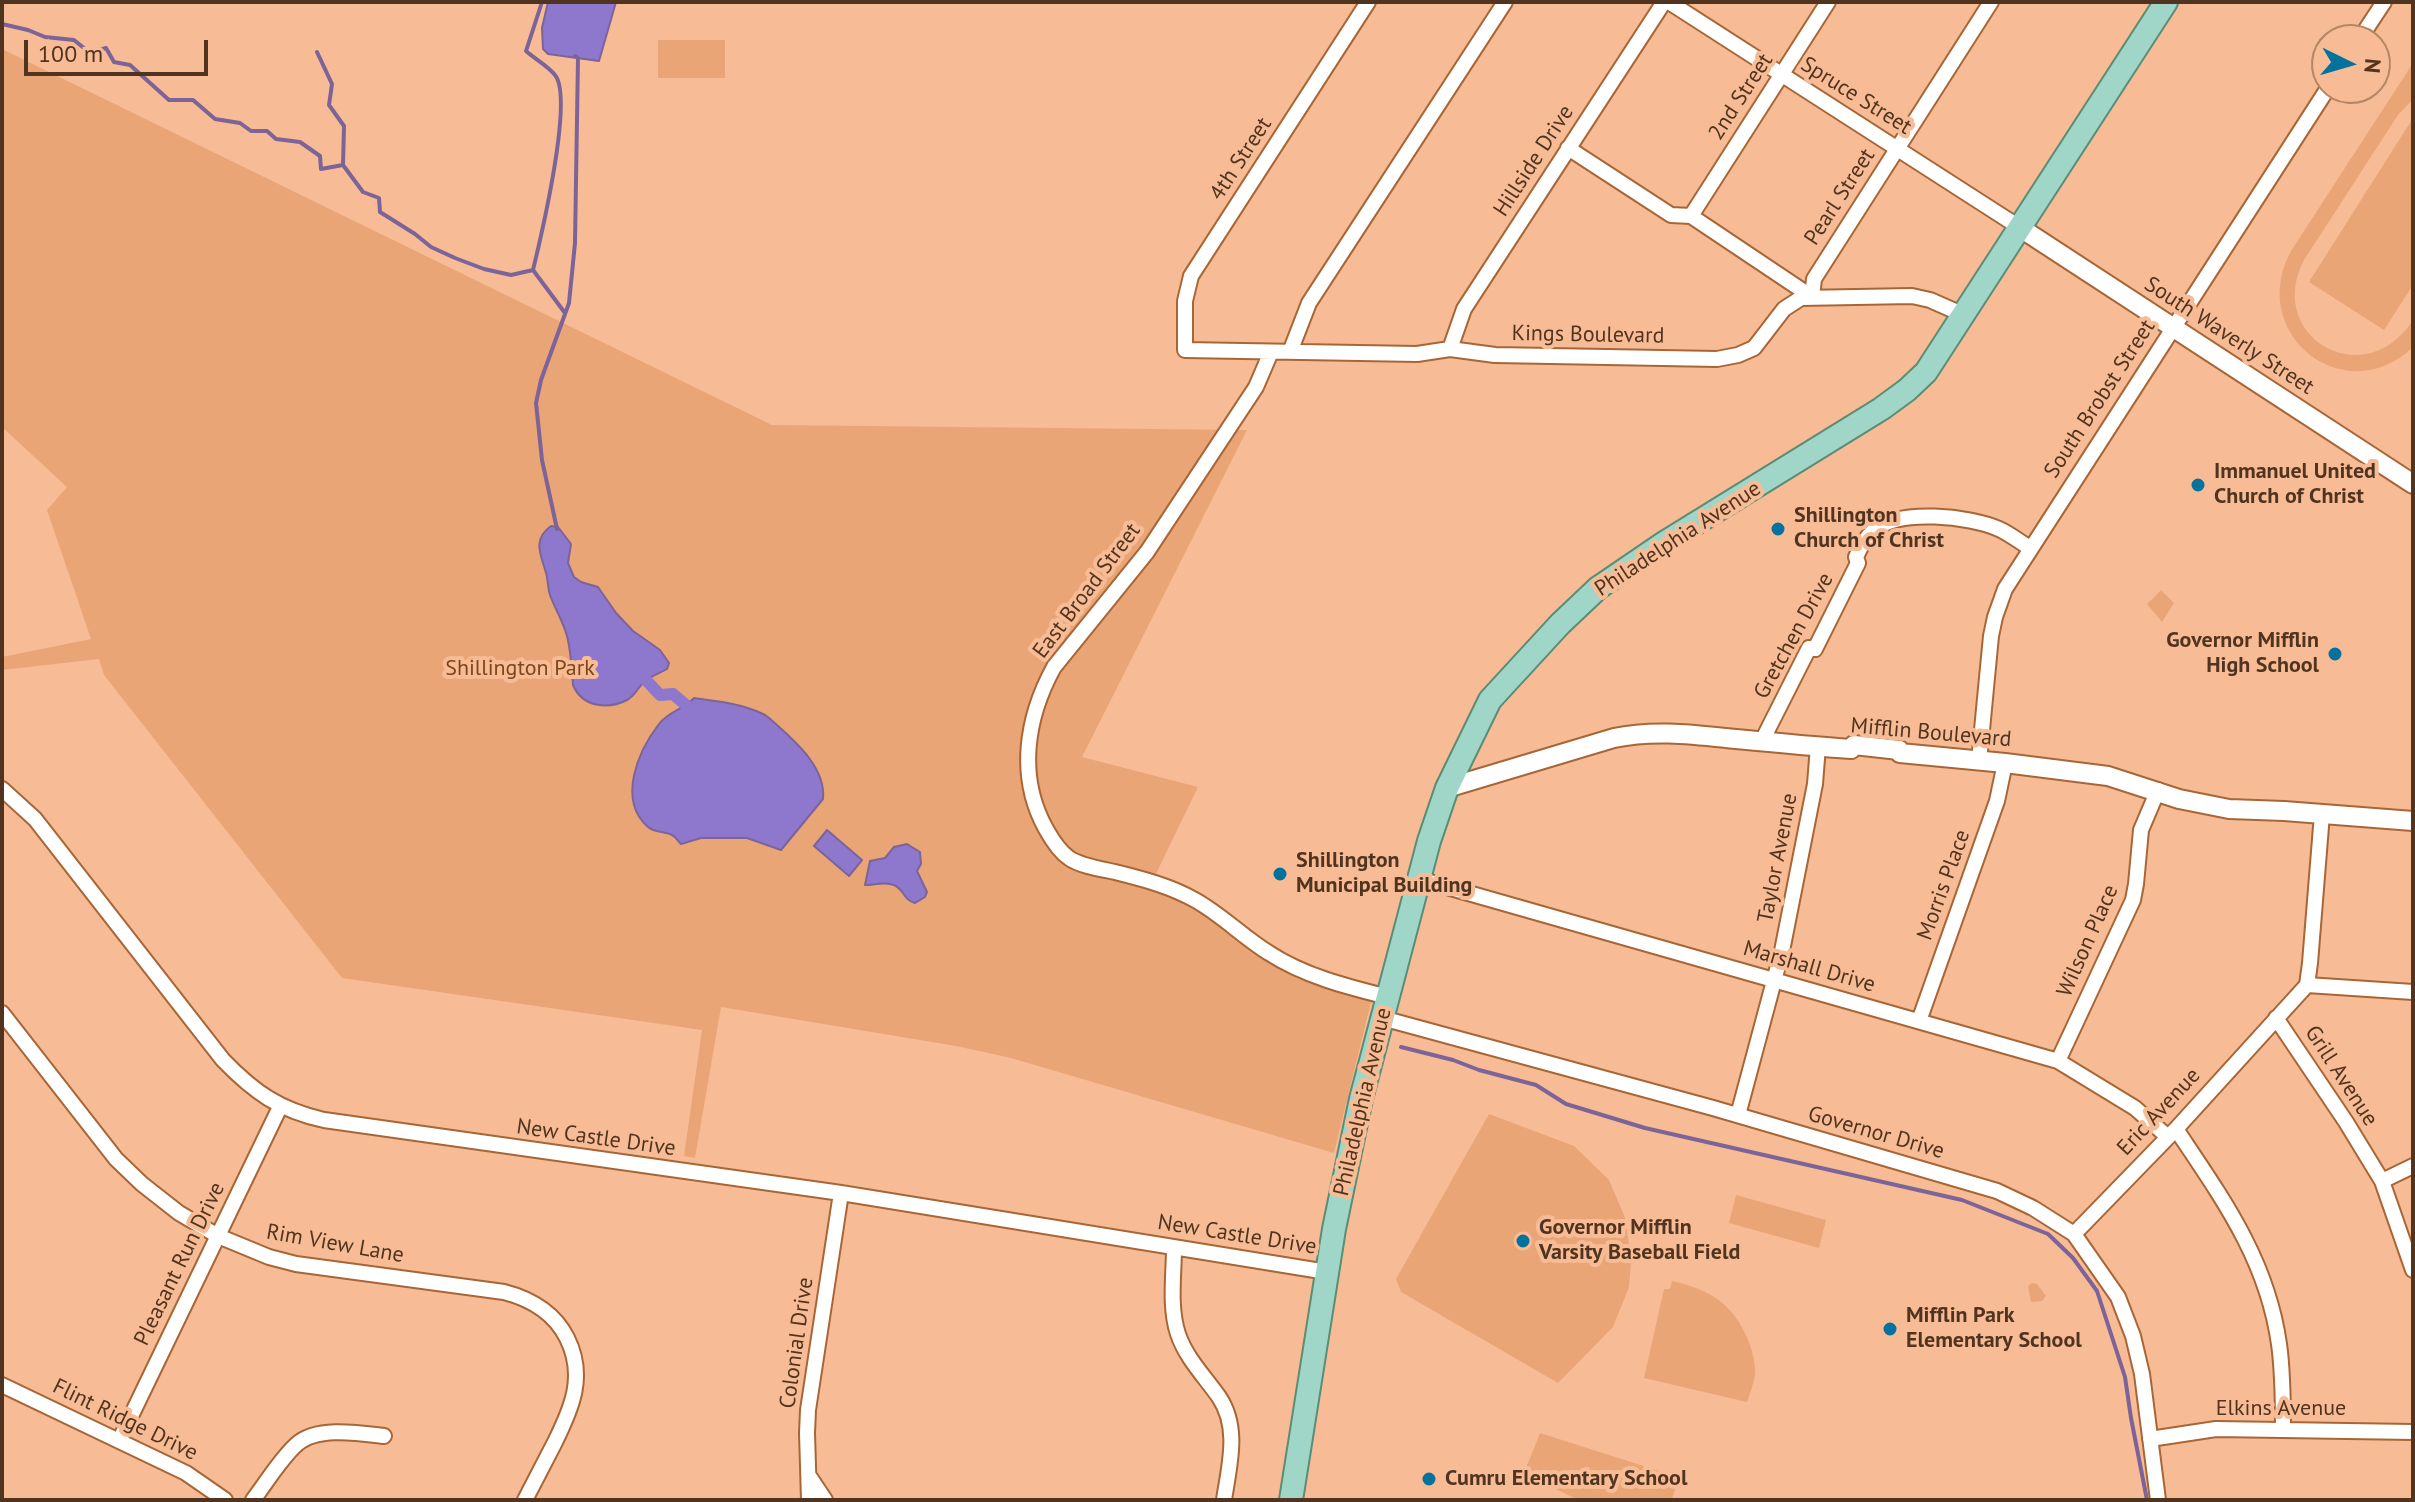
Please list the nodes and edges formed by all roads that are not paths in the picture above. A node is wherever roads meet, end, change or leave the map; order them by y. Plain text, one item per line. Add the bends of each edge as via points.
1 (1368, 2) edge
2 (1505, 2) edge
3 (1666, 2) edge
4 (1828, 2) edge
5 (1991, 2) edge
6 (2166, 2) edge
7 (2384, 2) edge
8 (2370, 24) edge
9 (1781, 75) junction
10 (2318, 104) edge
11 (1568, 148) junction
12 (1898, 148) junction
13 (1691, 216) junction
14 (2019, 227) junction
15 (1812, 297) junction
16 (1964, 315) junction
17 (2172, 328) junction
18 (1450, 349) junction
19 (1185, 350) joint
20 (1271, 352) junction
21 (1290, 352) junction
22 (2413, 484) edge
23 (2030, 548) junction
24 (1762, 741) junction
25 (1818, 746) junction
26 (1979, 761) junction
27 (2005, 763) junction
28 (1447, 788) junction
29 (2, 789) edge
30 (2158, 790) junction
31 (2322, 814) junction
32 (2413, 821) edge
33 (1419, 879) junction
34 (1774, 980) junction
35 (2307, 985) junction
36 (2413, 992) edge
37 (1385, 1008) junction
38 (3, 1016) edge
39 (2276, 1018) junction
40 (1919, 1021) junction
41 (2058, 1061) junction
42 (280, 1107) junction
43 (1738, 1115) junction
44 (2172, 1133) junction
45 (2413, 1166) edge
46 (2382, 1181) junction
47 (841, 1193) junction
48 (2074, 1234) junction
49 (218, 1236) junction
50 (1174, 1247) junction
51 (2413, 1270) edge
52 (1327, 1272) junction
53 (2, 1385) edge
54 (2283, 1430) junction
55 (2413, 1432) edge
56 (384, 1436) dead end
57 (2150, 1439) junction
58 (119, 1441) junction
59 (809, 1476) junction
60 (225, 1500) edge
61 (253, 1500) edge
62 (525, 1500) edge
63 (809, 1500) edge
64 (825, 1500) edge
65 (1224, 1500) edge
66 (1291, 1500) edge
67 (2158, 1500) edge

1 - 19 street, 4th Street via 1191,276
2 - 21 street via 1309,303
3 - 9 street, Spruce Street
3 - 11 street, Hillside Drive
4 - 9 street, 2nd Street
5 - 12 street, Pearl Street
6 - 14 main road, Philadelphia Avenue
7 - 8 street
9 - 12 street, Spruce Street
9 - 13 street, 2nd Street
10 - 17 street, South Brobst Street
11 - 13 street via 1671,215
11 - 18 street, Hillside Drive via 1464,309
12 - 14 street, Spruce Street
12 - 15 street, Pearl Street via 1814,279
13 - 15 street
14 - 16 main road, Philadelphia Avenue
14 - 17 street, South Waverly Street
15 - 16 street via 1912,296
15 - 18 street, Kings Boulevard via 1791,302 1754,348 1726,359 1495,355
16 - 28 main road, Philadelphia Avenue via 1926,372 1907,390 1598,588 1490,700
17 - 22 street, South Waverly Street
17 - 23 street, South Brobst Street
18 - 21 street, Kings Boulevard via 1417,354
19 - 20 street, Kings Boulevard
20 - 21 street, Kings Boulevard
20 - 37 street, East Broad Street via 1256,387 1147,552 1054,667 1032,721 1030,783 1042,822 1069,858 1181,893 1272,956
23 - 24 street, Gretchen Drive via 1999,529 1961,520 1907,517 1873,530 1815,649 1809,648
23 - 26 street, South Brobst Street via 1995,617
24 - 25 street, Mifflin Boulevard
24 - 28 street, Mifflin Boulevard via 1630,735
25 - 26 street, Mifflin Boulevard via 1854,745
25 - 34 street, Taylor Avenue via 1815,784
26 - 27 street, Mifflin Boulevard
27 - 30 street, Mifflin Boulevard via 2108,776
27 - 40 street, Morris Place via 1997,801
28 - 33 main road, Philadelphia Avenue
29 - 42 street, New Castle Drive via 35,819 223,1060
30 - 31 street, Mifflin Boulevard via 2229,809
30 - 41 street, Wilson Place via 2141,830 2133,900
31 - 32 street, Mifflin Boulevard
31 - 35 street
33 - 34 street, Marshall Drive
33 - 37 main road, Philadelphia Avenue
34 - 40 street, Marshall Drive
34 - 43 street, Taylor Avenue
35 - 36 street
35 - 39 street, Grill Avenue
37 - 43 street, Governor Drive
37 - 52 main road, Philadelphia Avenue
38 - 49 street, Rim View Lane via 116,1159 161,1200
39 - 44 street, Eric Avenue
39 - 46 street, Grill Avenue
40 - 41 street, Marshall Drive
41 - 44 street, Marshall Drive
42 - 47 street, New Castle Drive via 324,1120
42 - 49 street, Pleasant Run Drive
43 - 48 street, Governor Drive via 1997,1191
44 - 48 street, Eric Avenue
44 - 54 street, Marshall Drive via 2227,1205 2263,1278 2279,1345
45 - 46 street
46 - 51 street, Grill Avenue
47 - 50 street, New Castle Drive
47 - 59 street, Colonial Drive via 811,1380
48 - 57 street, Governor Drive via 2109,1281 2127,1317 2142,1374
49 - 58 street, Pleasant Run Drive
49 - 62 street, Rim View Lane via 296,1264 504,1292 530,1300 559,1322 574,1354 577,1390
50 - 52 street, New Castle Drive
50 - 65 street via 1176,1330 1230,1422
52 - 66 main road, Philadelphia Avenue
53 - 58 street, Flint Ridge Drive
54 - 55 street, Elkins Avenue
54 - 57 street, Elkins Avenue via 2216,1429
56 - 61 street via 336,1432 297,1443
57 - 67 street, Governor Drive
58 - 60 street, Flint Ridge Drive via 186,1473
59 - 63 street, Colonial Drive
59 - 64 street

